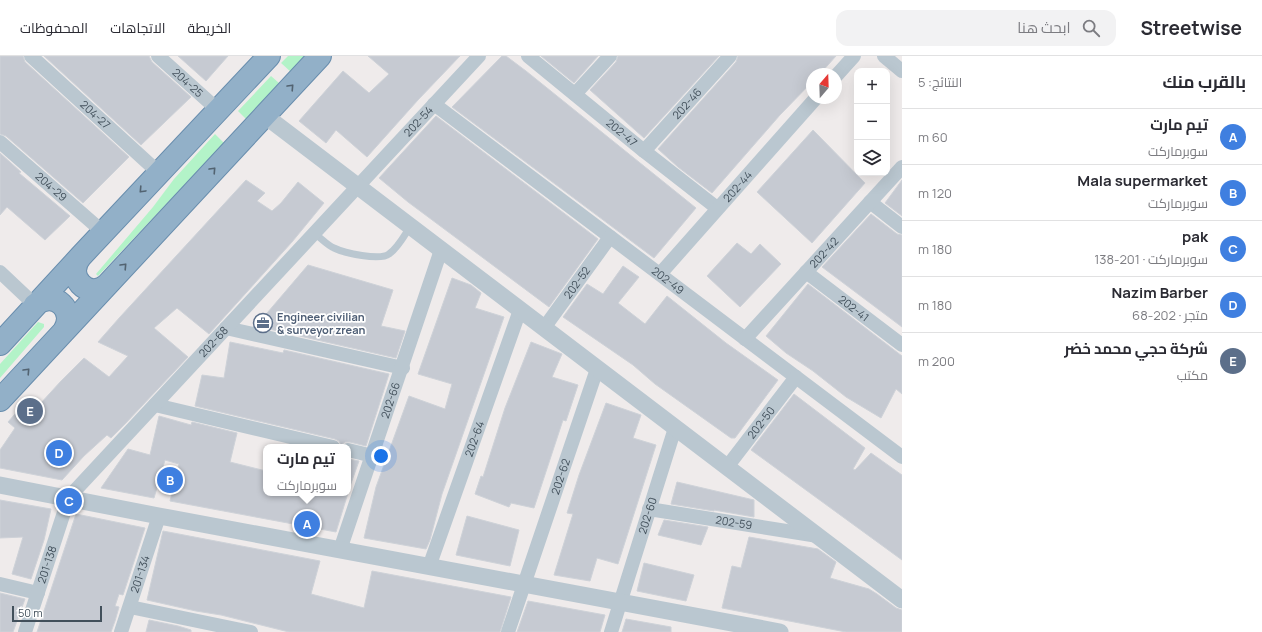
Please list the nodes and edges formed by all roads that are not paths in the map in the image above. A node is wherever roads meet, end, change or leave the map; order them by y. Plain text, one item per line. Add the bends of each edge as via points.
1 (31, 56) edge
2 (158, 56) edge
3 (269, 56) edge
4 (320, 56) edge
5 (479, 56) edge
6 (528, 56) edge
7 (610, 56) edge
8 (730, 56) edge
9 (854, 56) edge
10 (884, 56) edge
11 (842, 69) edge
12 (902, 71) edge
13 (575, 94) junction
14 (434, 104) junction
15 (811, 104) edge
16 (218, 110) junction
17 (264, 115) junction
18 (0, 142) edge
19 (644, 151) junction
20 (902, 167) edge
21 (159, 173) junction
22 (357, 187) junction
23 (870, 202) junction
24 (717, 208) junction
25 (410, 227) junction
26 (902, 227) edge
27 (103, 232) junction
28 (314, 233) junction
29 (610, 237) junction
30 (441, 250) junction
31 (80, 256) junction
32 (0, 272) edge
33 (806, 272) junction
34 (660, 274) junction
35 (107, 285) junction
36 (35, 305) junction
37 (520, 310) junction
38 (226, 328) junction
39 (544, 328) junction
40 (64, 331) junction
41 (745, 339) junction
42 (0, 344) edge
43 (902, 345) edge
44 (402, 368) junction
45 (597, 369) junction
46 (796, 377) junction
47 (0, 400) edge
48 (154, 406) junction
49 (675, 428) junction
50 (321, 444) edge
51 (351, 451) edge
52 (373, 456) junction
53 (902, 457) edge
54 (726, 467) junction
55 (0, 485) edge
56 (69, 497) junction
57 (650, 509) junction
58 (159, 516) junction
59 (818, 536) junction
60 (340, 550) junction
61 (429, 567) junction
62 (0, 584) edge
63 (523, 584) junction
64 (38, 593) junction
65 (902, 600) edge
66 (620, 602) junction
67 (130, 606) junction
68 (223, 629) edge
69 (25, 632) edge
70 (121, 632) edge
71 (251, 632) edge
72 (508, 632) edge
73 (611, 632) edge
74 (780, 632) edge

1 - 21 street, 204-27
2 - 16 street, 204-25
3 - 16 highway
17 -> 4 highway
5 - 14 street, 202-54
6 - 13 street, 202-47
7 - 13 street
8 - 19 street, 202-46
9 - 11 street
10 - 12 street
13 - 19 street, 202-47
14 - 22 street, 202-54
14 - 29 street, 202-49
15 - 24 street, 202-44
16 - 21 highway
17 - 22 street
35 -> 17 highway
18 - 27 street, 204-29
19 - 24 street, 202-47
20 - 23 street, 202-42
21 -> 27 highway
22 - 25 street
22 - 28 street, 202-68
23 - 26 street
23 - 33 street, 202-42
24 - 34 street, 202-44
25 - 28 lane via 398,245 382,257 341,251
25 - 30 street
27 - 31 highway
28 - 38 street, 202-68
29 - 34 street, 202-49
29 - 39 street, 202-52
30 - 37 street
30 - 44 street, 202-66
31 - 35 highway via 74,270 80,284 95,290
31 - 36 highway
32 - 36 street
33 - 41 street, 202-42
33 - 43 street, 202-41
34 - 41 street, 202-49
35 - 40 highway
36 - 40 highway via 50,299 61,304 67,312 68,319
36 - 42 highway
37 - 39 street
37 - 61 street, 202-64
38 - 44 street
38 - 48 street, 202-68
39 - 45 street
47 -> 40 highway
41 - 46 street, 202-49
44 - 52 street, 202-66
45 - 49 street
45 - 63 street, 202-62
46 - 53 street, 202-49
46 - 54 street, 202-50
48 - 50 street
48 - 56 street, 202-68
49 - 54 street
49 - 57 street, 202-60
51 - 52 street
52 - 60 street, 202-66
54 - 59 street
55 - 56 street
56 - 58 street
56 - 64 street, 201-138
57 - 59 street, 202-59
57 - 66 street, 202-60
58 - 60 street
58 - 67 street, 201-134
59 - 65 street
60 - 61 street
61 - 63 street
62 - 64 street
63 - 66 street
63 - 72 street, 202-62
64 - 69 street, 201-138
66 - 73 street, 202-60
66 - 74 street
67 - 68 street
67 - 70 street, 201-134
68 - 71 street

